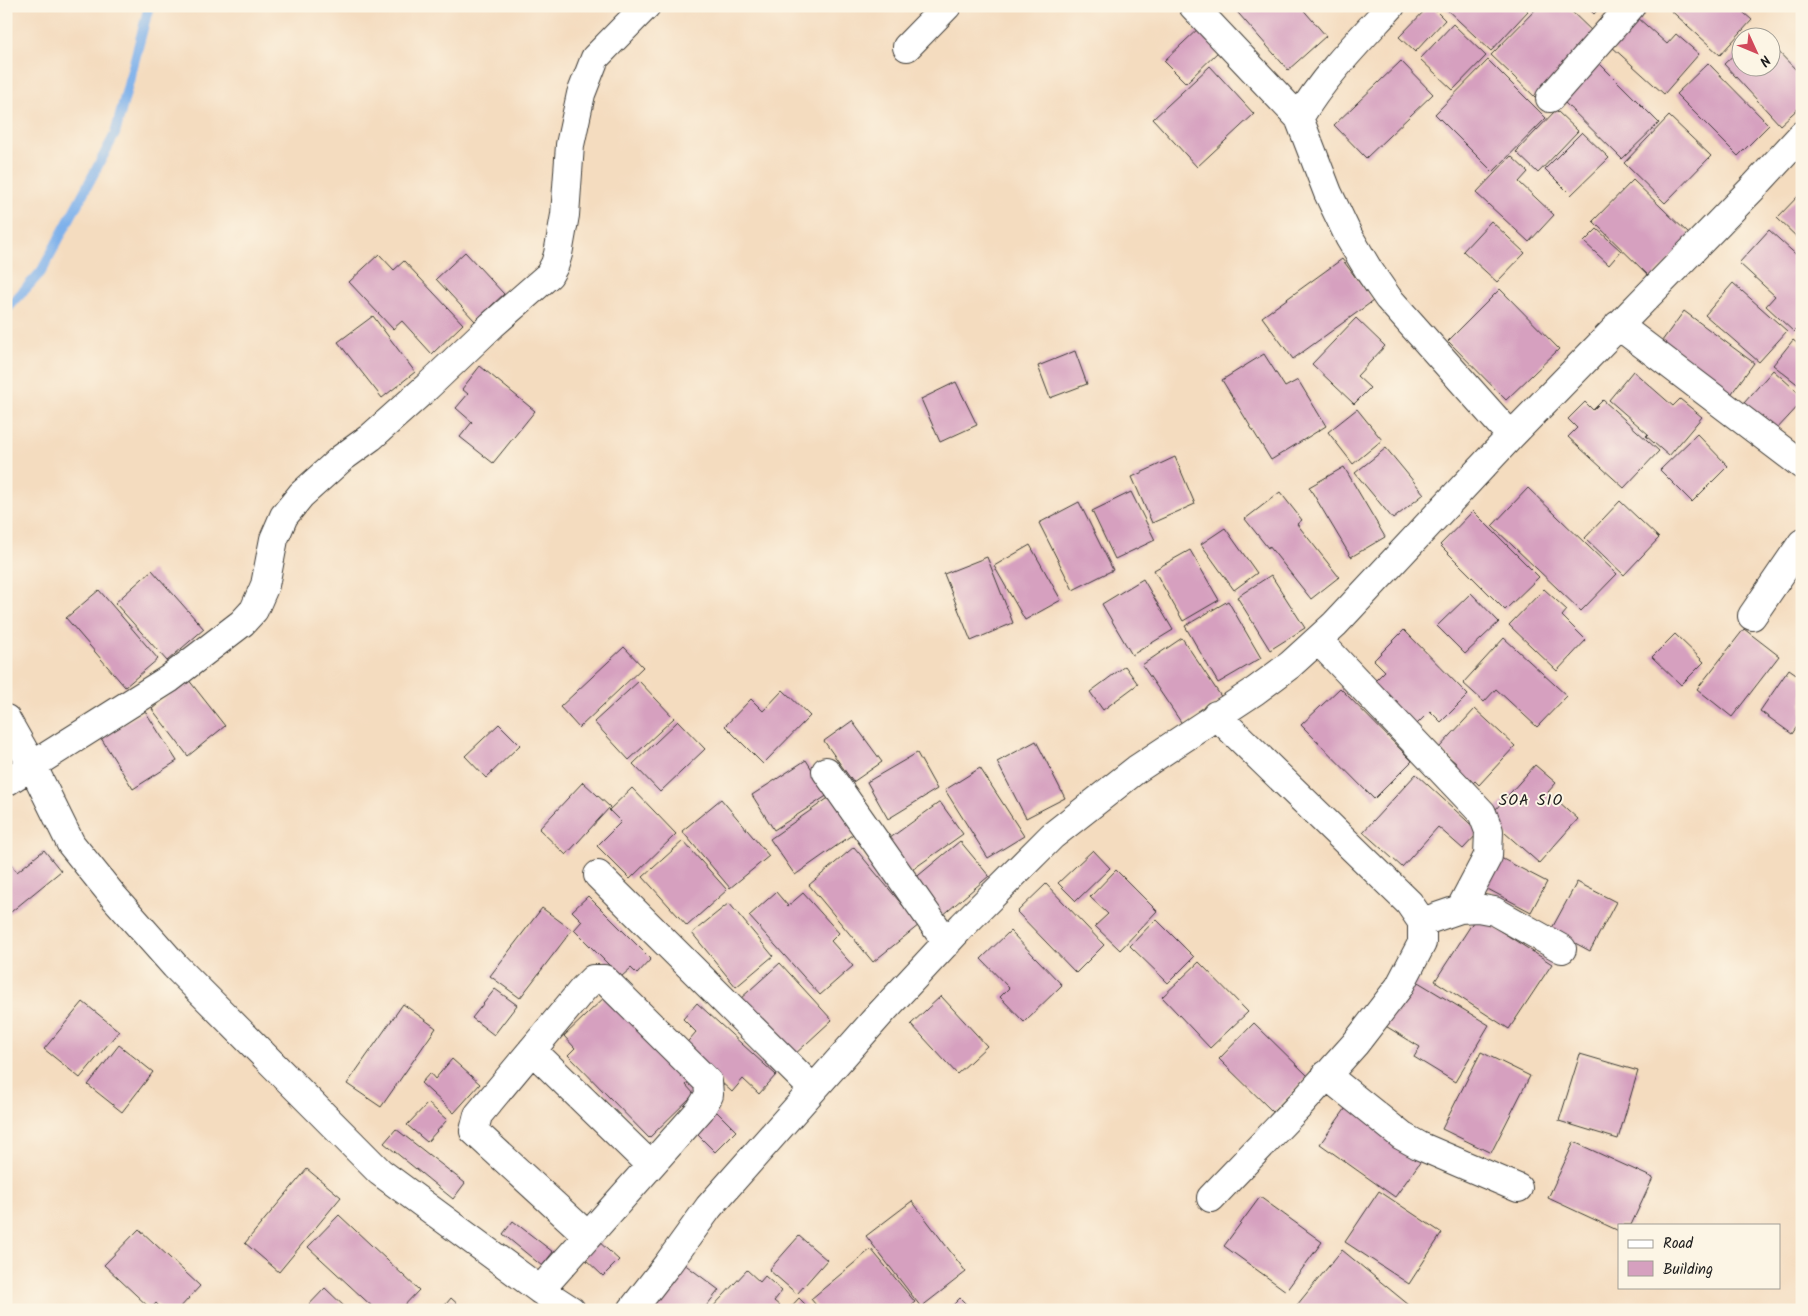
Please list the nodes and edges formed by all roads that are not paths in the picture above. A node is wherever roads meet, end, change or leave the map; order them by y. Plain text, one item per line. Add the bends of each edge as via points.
1 (646, 6) edge
2 (947, 6) edge
3 (1193, 6) edge
4 (1391, 6) edge
5 (1631, 6) edge
6 (907, 47) dead end
7 (1550, 98) dead end
8 (1299, 118) junction
9 (1802, 135) edge
10 (1618, 325) junction
11 (1512, 436) junction
12 (1802, 465) edge
13 (1802, 543) edge
14 (1752, 616) dead end
15 (1318, 640) junction
16 (1216, 716) junction
17 (6, 719) edge
18 (32, 765) junction
19 (826, 771) dead end
20 (6, 782) edge
21 (598, 875) dead end
22 (1460, 909) junction
23 (1422, 922) junction
24 (947, 943) junction
25 (1562, 950) dead end
26 (532, 1050) junction
27 (1326, 1075) junction
28 (813, 1089) junction
29 (650, 1165) junction
30 (1518, 1188) dead end
31 (1211, 1198) dead end
32 (587, 1236) junction
33 (540, 1290) junction
34 (571, 1310) edge
35 (632, 1310) edge

1 - 18 street via 595,58 581,94 570,145 565,215 556,259 549,275 371,437 301,495 284,516 274,539 265,585 254,610 242,623 130,706
2 - 6 street
3 - 8 street
4 - 8 street via 1314,93
5 - 7 street
8 - 11 street via 1328,193 1368,269 1388,298
9 - 10 street
10 - 11 street
10 - 12 street
11 - 15 street
13 - 14 street
15 - 16 street via 1290,665
15 - 22 street via 1482,813 1489,831 1488,856
16 - 23 street via 1409,903
16 - 24 street via 1137,769 1052,836
17 - 18 street
18 - 20 street
18 - 33 street via 71,844 175,966 380,1172
19 - 24 street
21 - 28 street
22 - 23 street
22 - 25 street via 1494,911
23 - 27 street via 1422,943 1399,986 1355,1044
24 - 28 street
26 - 29 street
26 - 29 street via 583,989 593,980 604,979 708,1082 709,1095 700,1110
26 - 32 street via 478,1115 474,1131
27 - 30 street via 1402,1136
27 - 31 street
28 - 35 street via 709,1207
29 - 32 street
32 - 33 street
33 - 34 street

